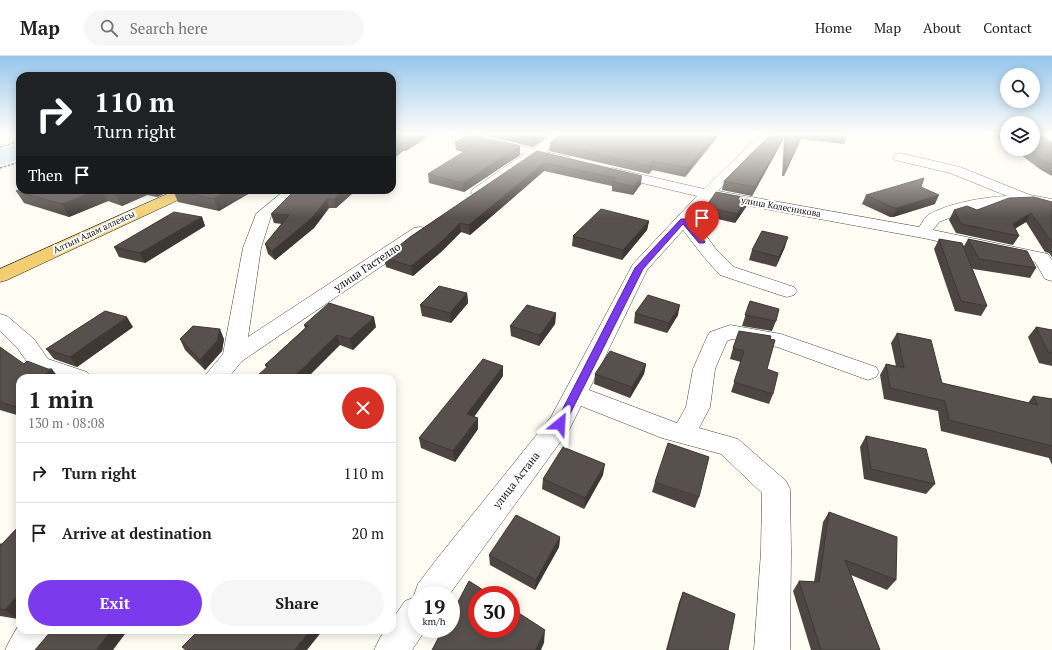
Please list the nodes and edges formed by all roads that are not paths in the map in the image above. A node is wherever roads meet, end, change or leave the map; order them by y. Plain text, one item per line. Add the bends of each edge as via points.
1 (521, 162) edge
2 (570, 162) edge
3 (740, 162) edge
4 (920, 162) edge
5 (579, 164) edge
6 (602, 169) edge
7 (179, 194) edge
8 (289, 194) edge
9 (707, 194) junction
10 (1030, 199) junction
11 (463, 202) edge
12 (1052, 204) edge
13 (683, 220) junction
14 (431, 224) edge
15 (923, 233) junction
16 (1052, 275) edge
17 (0, 276) edge
18 (787, 291) dead end
19 (0, 320) edge
20 (234, 356) junction
21 (868, 372) dead end
22 (69, 374) edge
23 (218, 374) edge
24 (575, 394) junction
25 (684, 434) junction
26 (436, 586) edge
27 (408, 626) edge
28 (33, 634) edge
29 (23, 650) edge
30 (392, 650) edge
31 (772, 650) edge

1 - 11 street
2 - 5 street
3 - 9 street, улица Астана
4 - 10 street via 955,170
6 - 9 street, улица Колесникова
7 - 17 main road, Алтын Адам аллеясы
8 - 20 street via 264,214 252,248
9 - 13 street, улица Астана
9 - 15 street, улица Колесникова
10 - 12 street
10 - 15 street via 997,201 958,209 933,219
13 - 18 street via 727,271
13 - 24 street, улица Астана via 639,268
14 - 20 street, улица Гастелло
15 - 16 street, улица Колесникова via 1042,258
19 - 22 street via 26,344 40,364
20 - 23 street, улица Гастелло
21 - 25 street via 782,342 730,332 718,337 704,369 698,407
24 - 25 street
24 - 26 street, улица Астана via 560,424
25 - 31 street via 729,446 776,489
27 - 30 street
28 - 29 street

